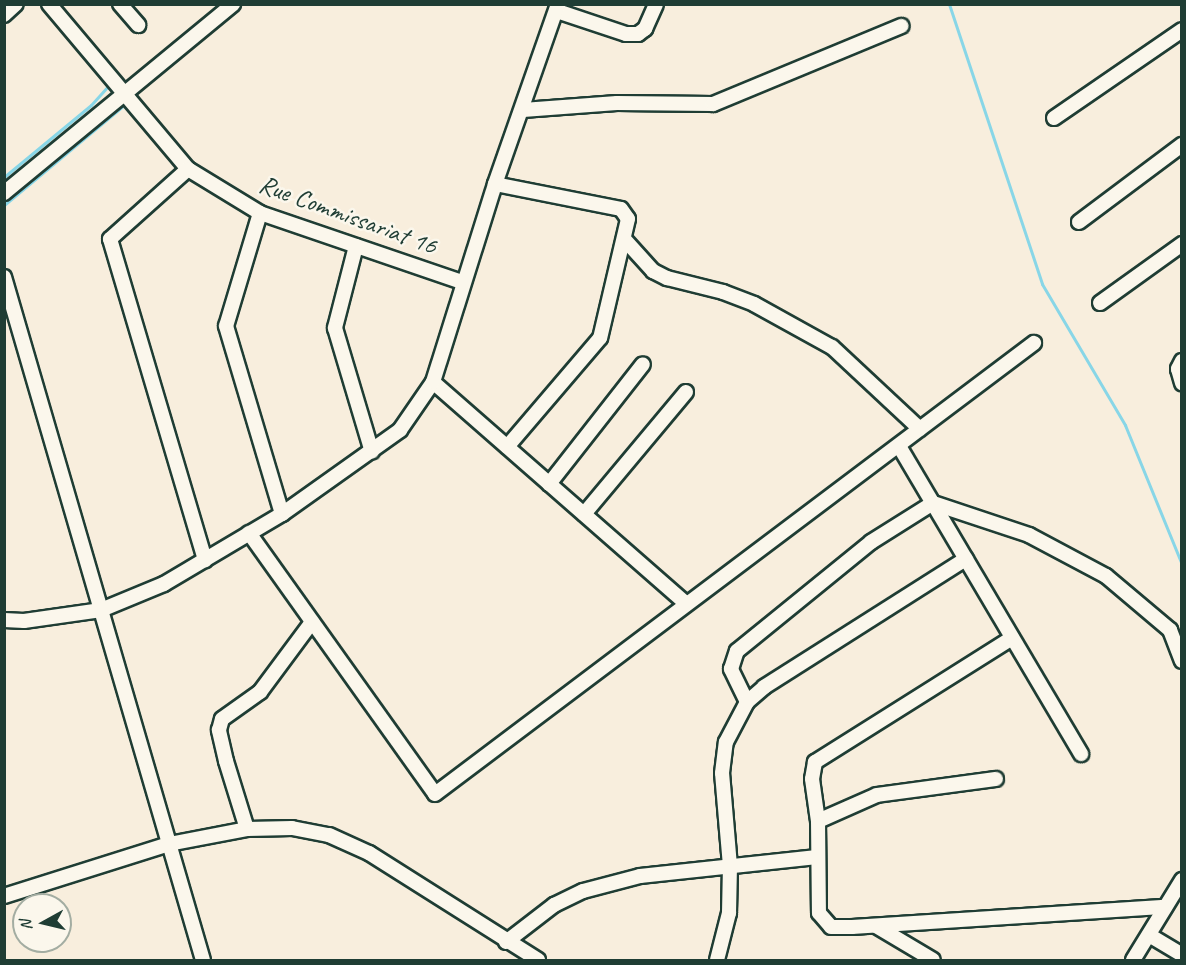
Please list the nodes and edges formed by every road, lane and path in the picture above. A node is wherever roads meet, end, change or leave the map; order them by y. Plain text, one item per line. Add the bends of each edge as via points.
1 (16, 4) edge
2 (49, 4) edge
3 (120, 4) edge
4 (233, 4) edge
5 (656, 4) edge
6 (558, 8) edge
7 (4, 15) edge
8 (138, 26) dead end
9 (902, 26) dead end
10 (1182, 30) edge
11 (123, 95) junction
12 (523, 110) junction
13 (1054, 118) dead end
14 (1181, 148) edge
15 (188, 169) junction
16 (495, 184) junction
17 (4, 193) edge
18 (260, 213) junction
19 (1079, 222) dead end
20 (625, 240) junction
21 (1182, 244) edge
22 (356, 246) junction
23 (4, 277) edge
24 (462, 282) junction
25 (1100, 303) dead end
26 (1034, 343) dead end
27 (1182, 360) edge
28 (643, 364) dead end
29 (433, 382) junction
30 (1182, 383) edge
31 (686, 392) dead end
32 (920, 429) junction
33 (898, 446) junction
34 (507, 447) junction
35 (372, 452) junction
36 (549, 484) junction
37 (933, 503) junction
38 (282, 514) junction
39 (584, 514) junction
40 (249, 533) junction
41 (966, 559) junction
42 (205, 560) junction
43 (687, 604) junction
44 (101, 610) junction
45 (4, 620) edge
46 (312, 622) junction
47 (1012, 638) junction
48 (1182, 661) edge
49 (747, 702) junction
50 (1081, 754) dead end
51 (996, 779) dead end
52 (818, 821) junction
53 (247, 829) junction
54 (169, 844) junction
55 (817, 857) junction
56 (730, 866) junction
57 (1182, 880) edge
58 (4, 896) edge
59 (1165, 907) junction
60 (876, 926) junction
61 (1149, 934) junction
62 (506, 942) junction
63 (1182, 955) edge
64 (203, 960) edge
65 (538, 960) edge
66 (717, 960) edge
67 (933, 960) edge
68 (1133, 960) edge

1 - 7 street
2 - 11 street, Rue Commissariat 16
3 - 8 street
4 - 11 street
5 - 6 street via 645,29 638,34 626,34
6 - 12 street
9 - 12 street via 713,104 626,103
10 - 13 street
11 - 15 street, Rue Commissariat 16
11 - 17 street
12 - 16 street
14 - 19 street
15 - 18 street, Rue Commissariat 16
15 - 42 street via 110,239
16 - 20 street via 621,209 628,219
16 - 24 street
18 - 22 street, Rue Commissariat 16
18 - 38 street via 226,326
20 - 32 street via 653,271 754,304 832,347
20 - 34 street via 600,338
21 - 25 street
22 - 24 street, Rue Commissariat 16
22 - 35 street via 335,328
23 - 44 street
24 - 29 street
26 - 32 street
27 - 30 street via 1178,369
28 - 36 street
29 - 34 street
29 - 35 street via 400,430
31 - 39 street
32 - 33 street
33 - 37 street
33 - 43 street
34 - 36 street
35 - 38 street
36 - 39 street
37 - 41 street
37 - 48 street via 1029,535 1106,576 1170,630
37 - 49 street via 871,542 737,651 730,669
38 - 40 street
39 - 43 street
40 - 42 street
40 - 46 street
41 - 47 street
41 - 49 street via 764,687
42 - 44 street via 164,584
43 - 46 street via 435,794
44 - 45 street
44 - 54 street
46 - 53 street via 260,692 222,719 219,730 226,761
47 - 50 street
47 - 52 street via 815,762 812,778
49 - 56 street via 726,741 722,773
51 - 52 street via 877,795
52 - 55 street
53 - 54 street
53 - 62 street via 292,828 329,835 369,853
54 - 58 street
54 - 64 street
55 - 56 street
55 - 60 street via 819,913 824,921 831,927
56 - 62 street via 640,876 583,891 554,905
56 - 66 street via 729,913
57 - 59 street
59 - 60 street
59 - 61 street
60 - 67 street
61 - 63 street
61 - 68 street
62 - 65 street

